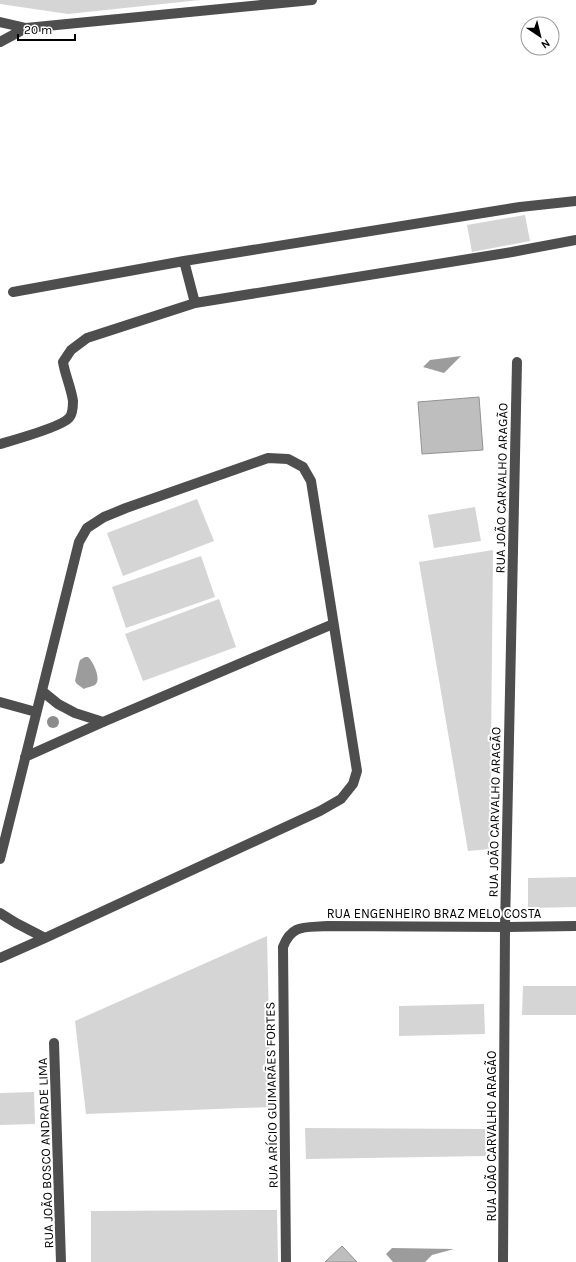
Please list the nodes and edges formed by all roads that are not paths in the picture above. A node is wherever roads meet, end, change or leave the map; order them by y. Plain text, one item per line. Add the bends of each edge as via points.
1 (312, 0) edge
2 (0, 22) edge
3 (26, 28) junction
4 (0, 42) edge
5 (576, 202) edge
6 (576, 240) edge
7 (184, 261) junction
8 (13, 292) dead end
9 (195, 303) junction
10 (517, 362) dead end
11 (0, 444) edge
12 (334, 624) junction
13 (42, 691) junction
14 (0, 702) edge
15 (36, 712) junction
16 (103, 722) junction
17 (25, 757) junction
18 (0, 859) edge
19 (0, 913) edge
20 (576, 926) edge
21 (505, 927) junction
22 (293, 931) joint
23 (45, 938) junction
24 (0, 958) edge
25 (54, 1043) dead end
26 (61, 1262) edge
27 (286, 1262) edge
28 (503, 1262) edge

1 - 3 street
2 - 3 street
3 - 4 street
5 - 7 street via 520,207
6 - 9 street
7 - 8 street
7 - 9 street
9 - 11 street via 87,338 71,350 63,362 73,401 70,418 61,424
10 - 21 street, RUA JOÃO CARVALHO ARAGÃO
12 - 13 street via 310,480 302,467 288,459 268,458 126,508 104,517 87,528 78,542
12 - 16 street
12 - 23 street via 357,771 353,784 341,799
13 - 15 street
13 - 16 street via 75,713
14 - 15 street
15 - 17 street
16 - 17 street
17 - 18 street
19 - 23 street
20 - 21 street, RUA ENGENHEIRO BRAZ MELO COSTA
21 - 22 street, RUA ENGENHEIRO BRAZ MELO COSTA via 328,926
21 - 28 street, RUA JOÃO CARVALHO ARAGÃO
22 - 27 street, RUA ARÍCIO GUIMARÃES FORTES via 286,938 283,947
23 - 24 street
25 - 26 street, RUA JOÃO BOSCO ANDRADE LIMA

